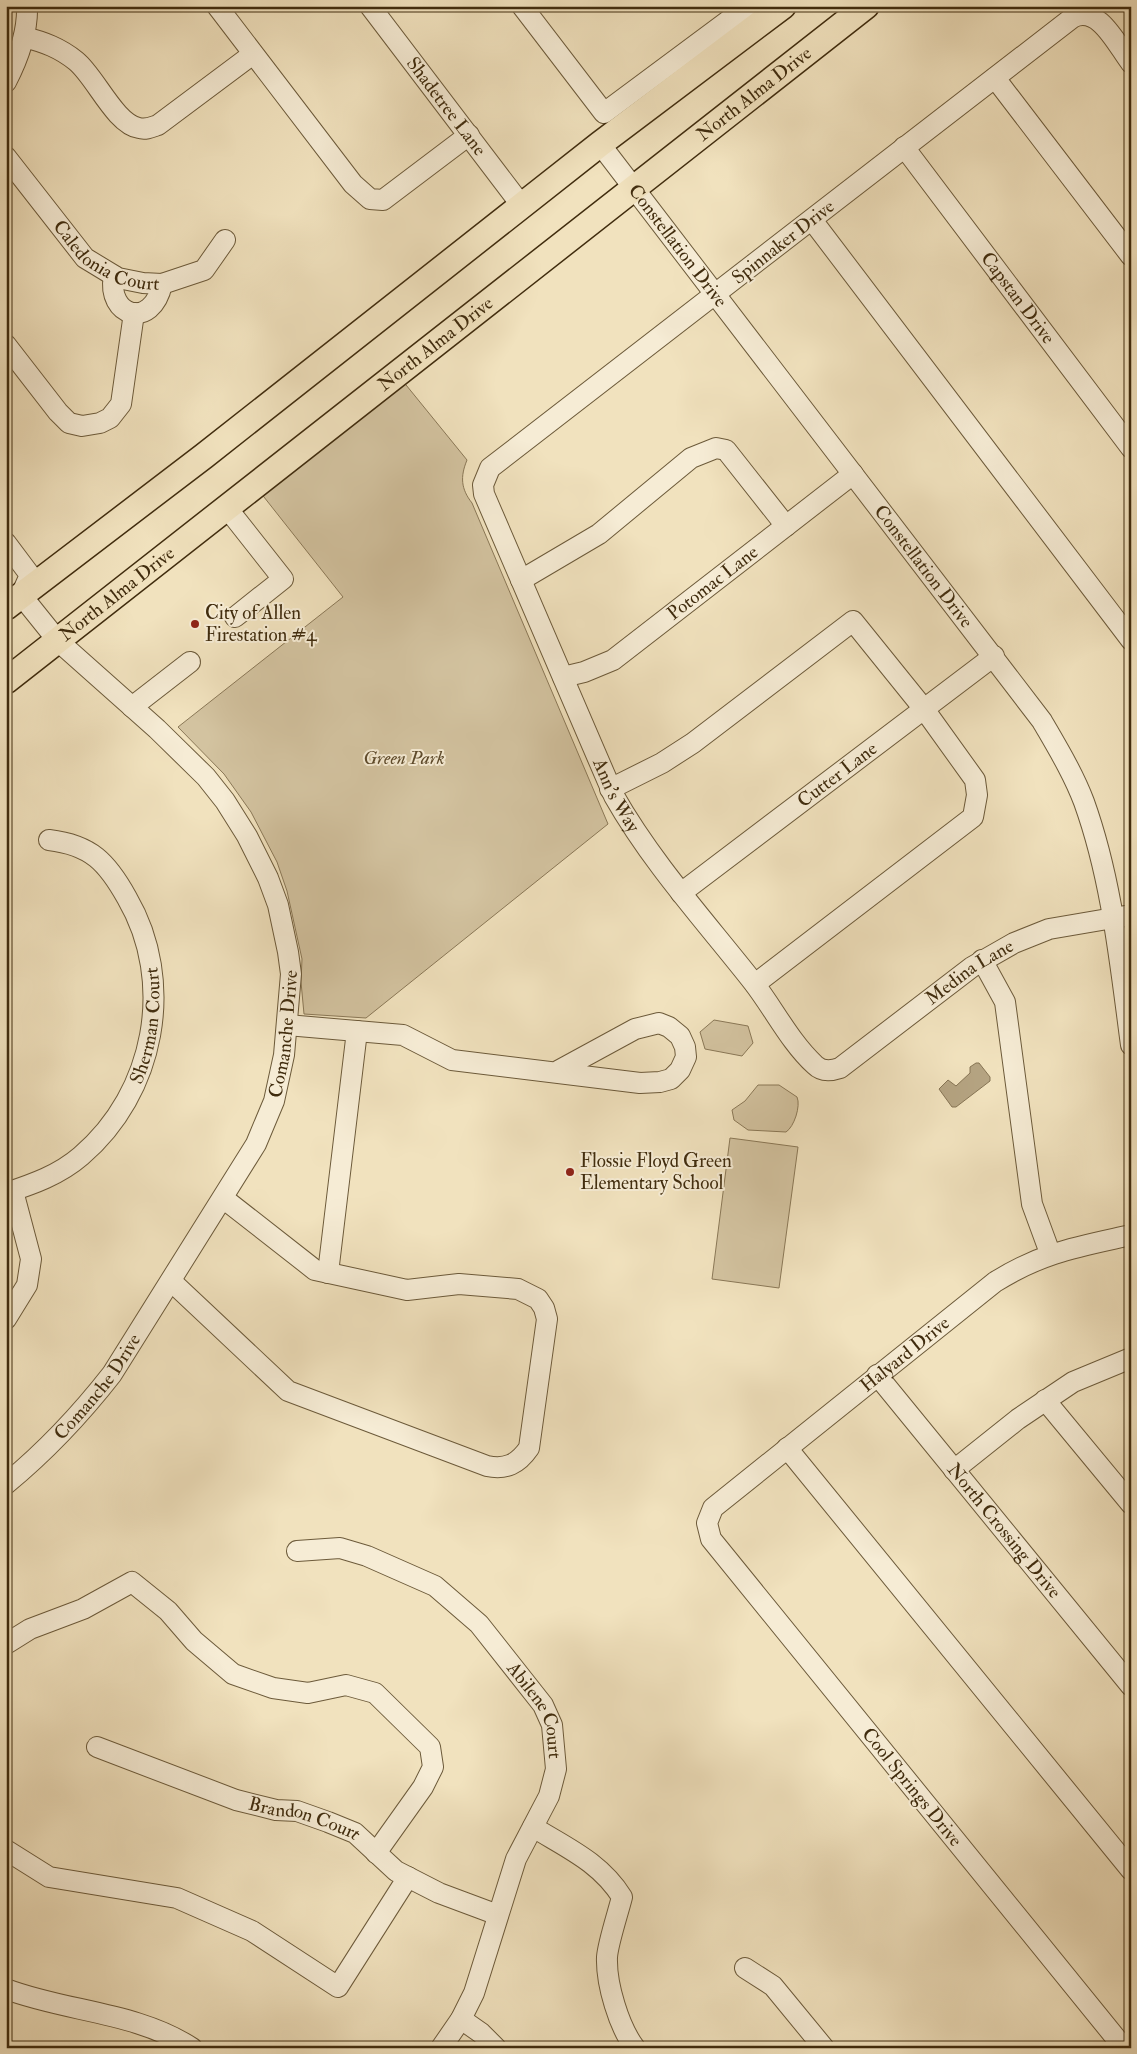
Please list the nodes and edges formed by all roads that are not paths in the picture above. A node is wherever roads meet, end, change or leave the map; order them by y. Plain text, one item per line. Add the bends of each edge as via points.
1 (27, 6) edge
2 (217, 6) edge
3 (370, 6) edge
4 (522, 6) edge
5 (748, 6) edge
6 (783, 6) edge
7 (866, 6) edge
8 (24, 37) junction
9 (253, 54) junction
10 (1131, 63) edge
11 (995, 78) junction
12 (6, 82) edge
13 (469, 135) junction
14 (600, 144) junction
15 (904, 147) junction
16 (6, 157) edge
17 (633, 188) junction
18 (522, 206) junction
19 (812, 220) junction
20 (225, 240) dead end
21 (1131, 256) edge
22 (114, 276) junction
23 (162, 284) junction
24 (716, 295) junction
25 (134, 313) junction
26 (6, 345) edge
27 (1131, 448) edge
28 (854, 474) junction
29 (486, 476) joint
30 (227, 508) junction
31 (786, 526) junction
32 (6, 543) edge
33 (521, 580) junction
34 (11, 600) edge
35 (235, 617) dead end
36 (1131, 640) edge
37 (58, 641) junction
38 (994, 656) junction
39 (190, 662) dead end
40 (563, 677) junction
41 (6, 681) edge
42 (132, 707) junction
43 (924, 709) junction
44 (610, 789) junction
45 (49, 840) dead end
46 (681, 893) junction
47 (1122, 916) edge
48 (982, 960) junction
49 (754, 984) junction
50 (287, 1025) junction
51 (357, 1030) junction
52 (1131, 1045) edge
53 (826, 1070) joint
54 (556, 1072) junction
55 (9, 1192) edge
56 (223, 1198) junction
57 (1131, 1235) edge
58 (1050, 1253) junction
59 (328, 1273) junction
60 (171, 1281) junction
61 (6, 1320) edge
62 (1131, 1358) edge
63 (877, 1375) junction
64 (1045, 1400) junction
65 (787, 1448) junction
66 (954, 1470) junction
67 (6, 1484) edge
68 (1131, 1504) edge
69 (707, 1523) joint
70 (297, 1551) dead end
71 (6, 1644) edge
72 (1131, 1686) edge
73 (97, 1747) dead end
74 (533, 1827) junction
75 (6, 1850) edge
76 (376, 1853) junction
77 (1131, 1870) edge
78 (408, 1878) junction
79 (498, 1914) junction
80 (745, 1968) dead end
81 (6, 1989) edge
82 (461, 2019) junction
83 (192, 2048) edge
84 (442, 2048) edge
85 (496, 2048) edge
86 (635, 2048) edge
87 (824, 2048) edge
88 (1124, 2048) edge

1 - 8 street
2 - 9 street
3 - 13 street, Shadetree Lane
4 - 5 street via 604,113
6 - 14 main road
7 - 17 main road, North Alma Drive
8 - 9 street via 52,44 78,62 121,117 137,128 146,129 158,124
8 - 12 street
9 - 13 street via 353,184 370,199 383,200
10 - 11 street, Spinnaker Drive via 1096,18 1084,14 1072,18
11 - 15 street, Spinnaker Drive
11 - 21 street
13 - 18 street, Shadetree Lane
14 - 17 street, Constellation Drive
14 - 18 main road
15 - 19 street, Spinnaker Drive
15 - 27 street, Capstan Drive
16 - 22 street, Caledonia Court via 85,258
17 - 24 street, Constellation Drive
17 - 30 main road, North Alma Drive
18 - 34 main road via 204,456
19 - 24 street, Spinnaker Drive
19 - 36 street
20 - 23 street, Caledonia Court via 204,270
22 - 23 street, Caledonia Court
22 - 25 street via 112,285 118,303
23 - 25 street via 159,298 152,307
24 - 28 street, Constellation Drive
24 - 29 street, Spinnaker Drive via 498,463
25 - 26 street via 121,404 110,418 100,423 82,426 69,423
28 - 31 street, Potomac Lane
28 - 38 street, Constellation Drive
29 - 33 street, Ann's Way via 484,494
30 - 35 street via 283,579
30 - 37 main road, North Alma Drive
31 - 33 street via 726,450 716,448 691,458 599,534
31 - 40 street, Potomac Lane via 613,660
32 - 34 street via 30,575
33 - 40 street, Ann's Way
34 - 37 street, Comanche Drive
37 - 41 main road, North Alma Drive
37 - 42 street, Comanche Drive
38 - 43 street, Cutter Lane
38 - 47 street, Constellation Drive via 1042,721 1064,759 1083,801
39 - 42 street
40 - 44 street, Ann's Way
42 - 50 street, Comanche Drive via 199,770 225,801 268,878 278,905 291,974
43 - 44 street via 853,621 693,743
43 - 46 street, Cutter Lane
43 - 49 street via 974,780 977,795 972,817
44 - 46 street, Ann's Way via 631,827
45 - 55 street, Sherman Court via 70,842 89,852 125,894 143,930 149,952 153,976 153,1020 139,1076 124,1106 105,1132 66,1168
46 - 49 street, Ann's Way
47 - 48 street, Medina Lane via 1049,929
47 - 52 street, Constellation Drive
48 - 53 street, Medina Lane via 840,1068
48 - 58 street via 1005,1002 1032,1204
49 - 53 street, Ann's Way via 814,1064
50 - 51 street
50 - 56 street, Comanche Drive via 274,1101 256,1144
51 - 54 street via 404,1036 452,1060
51 - 59 street
54 - 54 street via 640,1083 660,1082 671,1079 680,1070 686,1057 685,1047 680,1036 669,1027 649,1024
55 - 61 street via 31,1259 27,1285
56 - 59 street via 315,1270
56 - 60 street, Comanche Drive
57 - 58 street, Halyard Drive
58 - 63 street, Halyard Drive via 995,1282
59 - 60 street via 407,1290 459,1284 502,1287 529,1292 538,1299 547,1319 529,1448 522,1458 500,1468 487,1466 288,1390
60 - 67 street, Comanche Drive via 112,1374 84,1410 41,1455
62 - 64 street via 1073,1382
63 - 65 street, Halyard Drive
63 - 66 street, North Crossing Drive
64 - 66 street
64 - 68 street
65 - 69 street, Halyard Drive via 713,1508
65 - 77 street
66 - 72 street, North Crossing Drive
69 - 88 street, Cool Springs Drive via 710,1539
70 - 74 street, Abilene Court via 340,1548 367,1556 435,1586 479,1624 543,1705 552,1725 556,1746 553,1784
71 - 76 street via 30,1629 83,1609 132,1582 168,1611 194,1641 233,1674 273,1688 308,1693 346,1684 375,1693 430,1747 432,1767 423,1787
73 - 76 street, Brandon Court via 236,1800 276,1810 297,1811 328,1822 354,1834
74 - 79 street, Abilene Court via 516,1859
74 - 86 street via 588,1860 610,1879 622,1897 607,1957 614,2001 625,2035
75 - 78 street via 49,1877 178,1898 252,1932 338,1987
76 - 78 street, Brandon Court
78 - 79 street, Brandon Court via 439,1894
79 - 82 street, Abilene Court via 484,1967
80 - 87 street via 773,1986
81 - 83 street via 155,2028
82 - 84 street, Abilene Court
82 - 85 street

